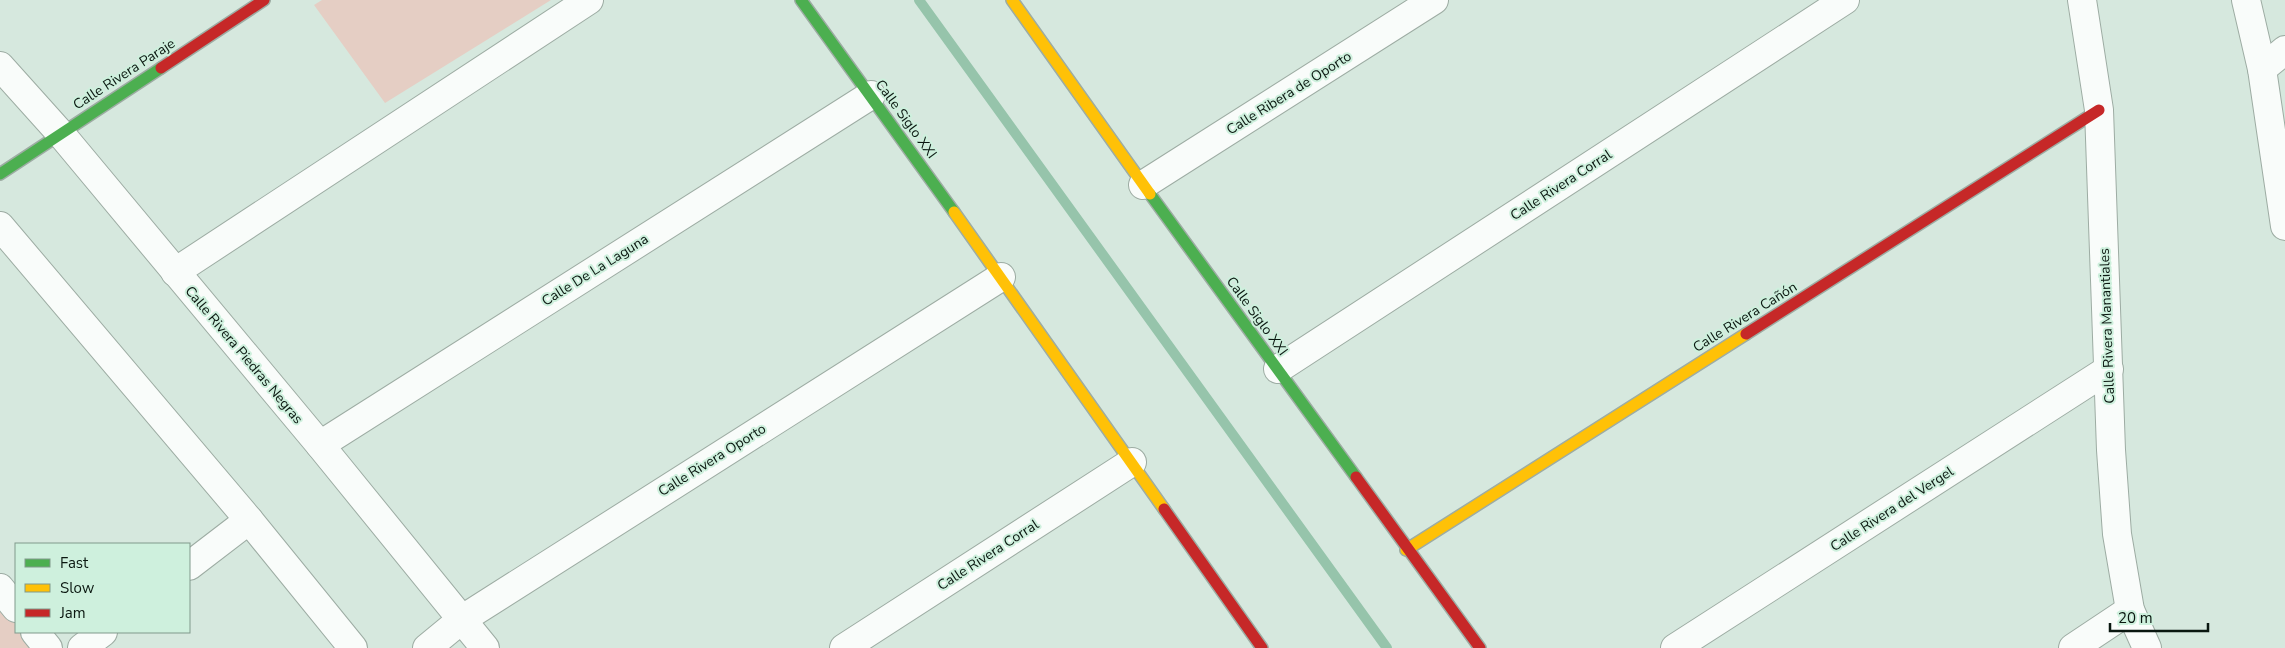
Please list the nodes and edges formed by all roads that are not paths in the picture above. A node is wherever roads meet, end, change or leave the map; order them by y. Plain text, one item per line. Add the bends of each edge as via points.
1 (264, 0) edge
2 (589, 0) edge
3 (801, 0) edge
4 (1434, 0) edge
5 (1845, 0) edge
6 (2082, 0) edge
7 (2246, 0) edge
8 (1018, 2) edge
9 (2285, 50) edge
10 (0, 66) edge
11 (2262, 69) junction
12 (871, 95) junction
13 (2099, 110) junction
14 (61, 134) junction
15 (0, 174) edge
16 (1143, 185) junction
17 (0, 226) edge
18 (2285, 226) edge
19 (175, 272) junction
20 (1001, 277) junction
21 (1278, 369) junction
22 (2109, 369) junction
23 (320, 445) junction
24 (1132, 462) junction
25 (249, 520) junction
26 (1406, 550) junction
27 (190, 565) edge
28 (0, 588) edge
29 (15, 607) edge
30 (2130, 610) junction
31 (461, 620) junction
32 (36, 633) edge
33 (102, 633) edge
34 (48, 648) edge
35 (82, 648) edge
36 (353, 648) edge
37 (427, 648) edge
38 (484, 648) edge
39 (844, 648) edge
40 (1262, 648) edge
41 (1480, 648) edge
42 (1675, 648) edge
43 (2073, 648) edge
44 (2147, 648) edge

1 - 14 street, Calle Rivera Paraje
2 - 19 street
3 - 12 street, Calle Siglo XXI
4 - 16 street, Calle Ribera de Oporto
5 - 21 street, Calle Rivera Corral
6 - 13 street, Calle Rivera Manantiales
7 - 11 street
8 - 16 street, Calle Siglo XXI
9 - 11 street
10 - 14 street, Calle Rivera Piedras Negras
11 - 18 street
12 - 20 street, Calle Siglo XXI
12 - 23 street, Calle De La Laguna
13 - 22 street, Calle Rivera Manantiales
13 - 26 street, Calle Rivera Cañón
14 - 15 street, Calle Rivera Paraje
14 - 19 street, Calle Rivera Piedras Negras
16 - 21 street, Calle Siglo XXI
17 - 25 street
19 - 23 street, Calle Rivera Piedras Negras
20 - 24 street, Calle Siglo XXI
20 - 31 street, Calle Rivera Oporto
21 - 26 street, Calle Siglo XXI
22 - 30 street, Calle Rivera Manantiales via 2117,534
22 - 42 street, Calle Rivera del Vergel
23 - 31 street, Calle Rivera Piedras Negras
24 - 39 street, Calle Rivera Corral
24 - 40 street, Calle Siglo XXI
25 - 27 street
25 - 36 street
26 - 41 street, Calle Siglo XXI
28 - 29 street
30 - 43 street
30 - 44 street, Calle Rivera Manantiales
31 - 37 street, Calle Rivera Oporto
31 - 38 street, Calle Rivera Piedras Negras
32 - 34 street
33 - 35 street

